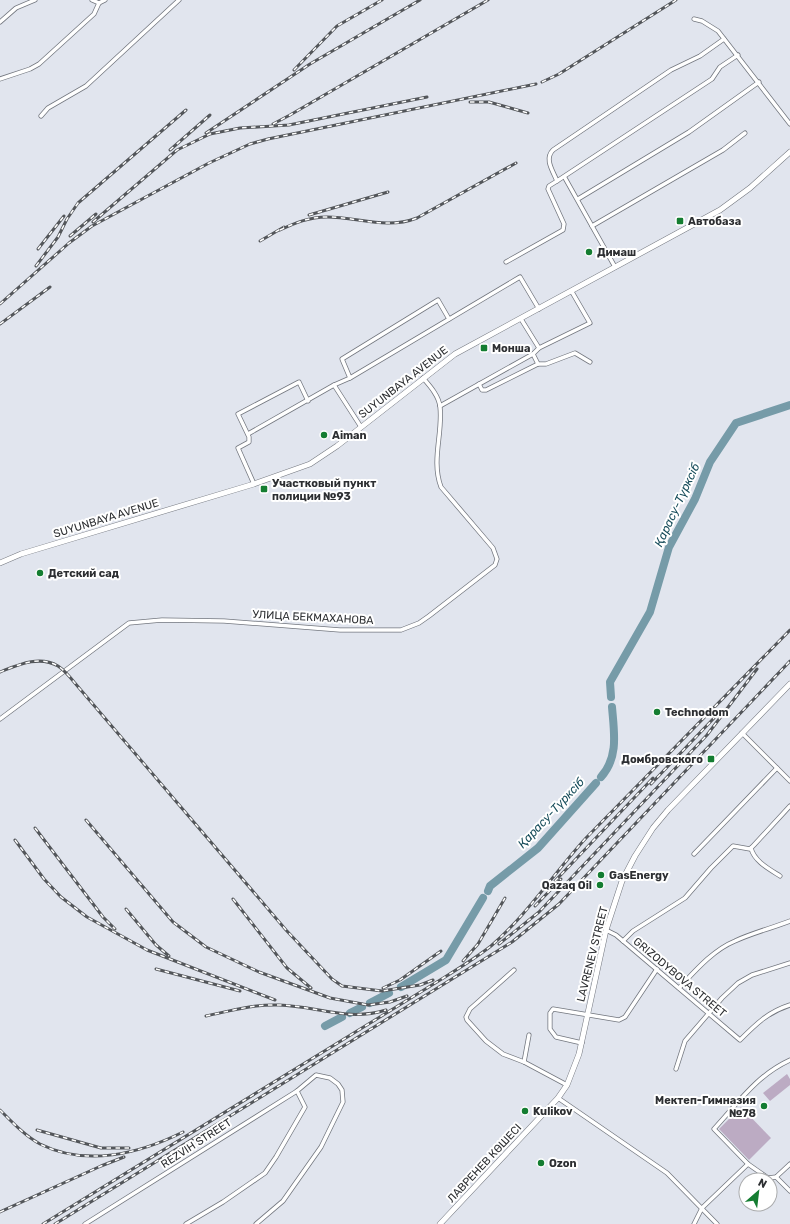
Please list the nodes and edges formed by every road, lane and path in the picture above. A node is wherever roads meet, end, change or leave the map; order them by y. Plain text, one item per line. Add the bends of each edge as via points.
1 (35, 0) edge
2 (92, 0) edge
3 (104, 0) edge
4 (179, 0) edge
5 (27, 1) edge
6 (99, 3) junction
7 (694, 19) dead end
8 (0, 22) edge
9 (724, 39) junction
10 (738, 55) junction
11 (0, 79) edge
12 (759, 82) junction
13 (41, 116) dead end
14 (790, 124) edge
15 (745, 133) dead end
16 (790, 152) edge
17 (565, 178) junction
18 (557, 182) junction
19 (578, 199) junction
20 (592, 226) junction
21 (506, 262) dead end
22 (615, 267) junction
23 (572, 292) junction
24 (539, 309) junction
25 (449, 319) junction
26 (521, 319) junction
27 (539, 348) junction
28 (533, 354) junction
29 (590, 362) dead end
30 (538, 364) junction
31 (350, 378) junction
32 (423, 378) junction
33 (479, 384) junction
34 (334, 385) junction
35 (308, 401) junction
36 (440, 406) junction
37 (361, 427) junction
38 (248, 434) junction
39 (254, 484) junction
40 (0, 564) edge
41 (790, 684) edge
42 (0, 719) edge
43 (742, 733) junction
44 (777, 768) junction
45 (790, 781) edge
46 (789, 807) edge
47 (751, 848) junction
48 (694, 854) dead end
49 (780, 876) dead end
50 (790, 922) edge
51 (606, 930) junction
52 (623, 941) junction
53 (790, 963) edge
54 (657, 969) junction
55 (514, 970) dead end
56 (679, 988) junction
57 (790, 1005) edge
58 (708, 1013) junction
59 (588, 1014) junction
60 (529, 1035) dead end
61 (582, 1043) junction
62 (790, 1060) edge
63 (524, 1062) junction
64 (676, 1069) dead end
65 (567, 1085) junction
66 (297, 1091) junction
67 (558, 1098) junction
68 (748, 1164) junction
69 (790, 1164) edge
70 (759, 1172) edge
71 (778, 1175) edge
72 (778, 1179) edge
73 (790, 1191) edge
74 (702, 1208) junction
75 (85, 1224) edge
76 (186, 1224) edge
77 (256, 1224) edge
78 (440, 1224) edge
79 (694, 1224) edge
80 (717, 1224) edge

1 - 5 street
2 - 6 street
3 - 6 street
4 - 13 street via 86,86 48,108
5 - 8 street
6 - 11 street via 94,14 39,64
7 - 9 street via 711,26
9 - 10 street
9 - 18 street via 700,56 671,70 549,154 548,159
10 - 12 street
10 - 17 street via 720,67 712,79
12 - 14 street
12 - 19 street via 689,132
15 - 20 street via 723,150
16 - 22 main road, SUYUNBAYA AVENUE via 750,188 720,210
17 - 18 street
17 - 19 street
18 - 21 street via 548,189 564,224 563,230
19 - 20 street
20 - 22 street
22 - 23 main road, SUYUNBAYA AVENUE
23 - 24 main road, SUYUNBAYA AVENUE
23 - 27 street via 590,323
24 - 25 street via 520,277
24 - 26 main road, SUYUNBAYA AVENUE
25 - 31 street
25 - 31 street via 438,300 342,359
26 - 27 street
26 - 32 main road, SUYUNBAYA AVENUE via 455,354
27 - 28 street
28 - 30 street
28 - 33 street
29 - 30 street via 575,353 546,364
30 - 33 street via 486,390 482,390
31 - 34 street
32 - 36 street via 437,396
32 - 37 main road, SUYUNBAYA AVENUE
33 - 36 street
34 - 35 street
34 - 37 street
35 - 38 street
35 - 38 street via 299,382 245,410 238,414
36 - 42 street, УЛИЦА БЕКМАХАНОВА via 437,477 441,487 493,548 497,559 495,565 429,616 401,630 340,630 224,622 141,620 129,623
37 - 39 main road, SUYUNBAYA AVENUE via 310,464
38 - 39 street via 249,442 238,448
39 - 40 main road, SUYUNBAYA AVENUE via 21,554
41 - 43 main road
43 - 44 street
43 - 51 main road, LAVRENEV STREET via 653,828 622,881
44 - 45 street
44 - 48 street
46 - 47 street
47 - 49 street via 752,854
47 - 52 street via 733,846 685,898 633,931
50 - 56 street via 734,941 695,970
51 - 52 street, GRIZODYBOVA STREET
51 - 59 main road, LAVRENEV STREET
52 - 54 street, GRIZODYBOVA STREET
53 - 58 street via 752,975 738,983
54 - 56 street, GRIZODYBOVA STREET
54 - 59 street via 625,1017 619,1020
55 - 63 street via 470,1009 466,1017 470,1026 490,1044 504,1054
56 - 58 street, GRIZODYBOVA STREET
57 - 58 street, GRIZODYBOVA STREET via 770,1013 740,1040
58 - 64 street via 685,1041
59 - 61 main road, LAVRENEV STREET
59 - 61 street via 553,1009 550,1012 550,1029 556,1037
60 - 63 street
61 - 65 main road, LAVRENEV STREET
62 - 68 street via 758,1080 714,1129
63 - 65 street
65 - 67 main road, LAVRENEV STREET
66 - 75 street, REZVIH STREET
66 - 76 street via 305,1107 265,1173
66 - 77 street, REZVIH STREET via 316,1075 330,1078 342,1090 343,1102 321,1147 283,1201
67 - 74 street via 667,1173
67 - 78 main road, ЛАВРЕНЕВ КӨШЕСІ
68 - 70 street
68 - 74 street
69 - 71 street
72 - 73 street
74 - 79 street
74 - 80 street

